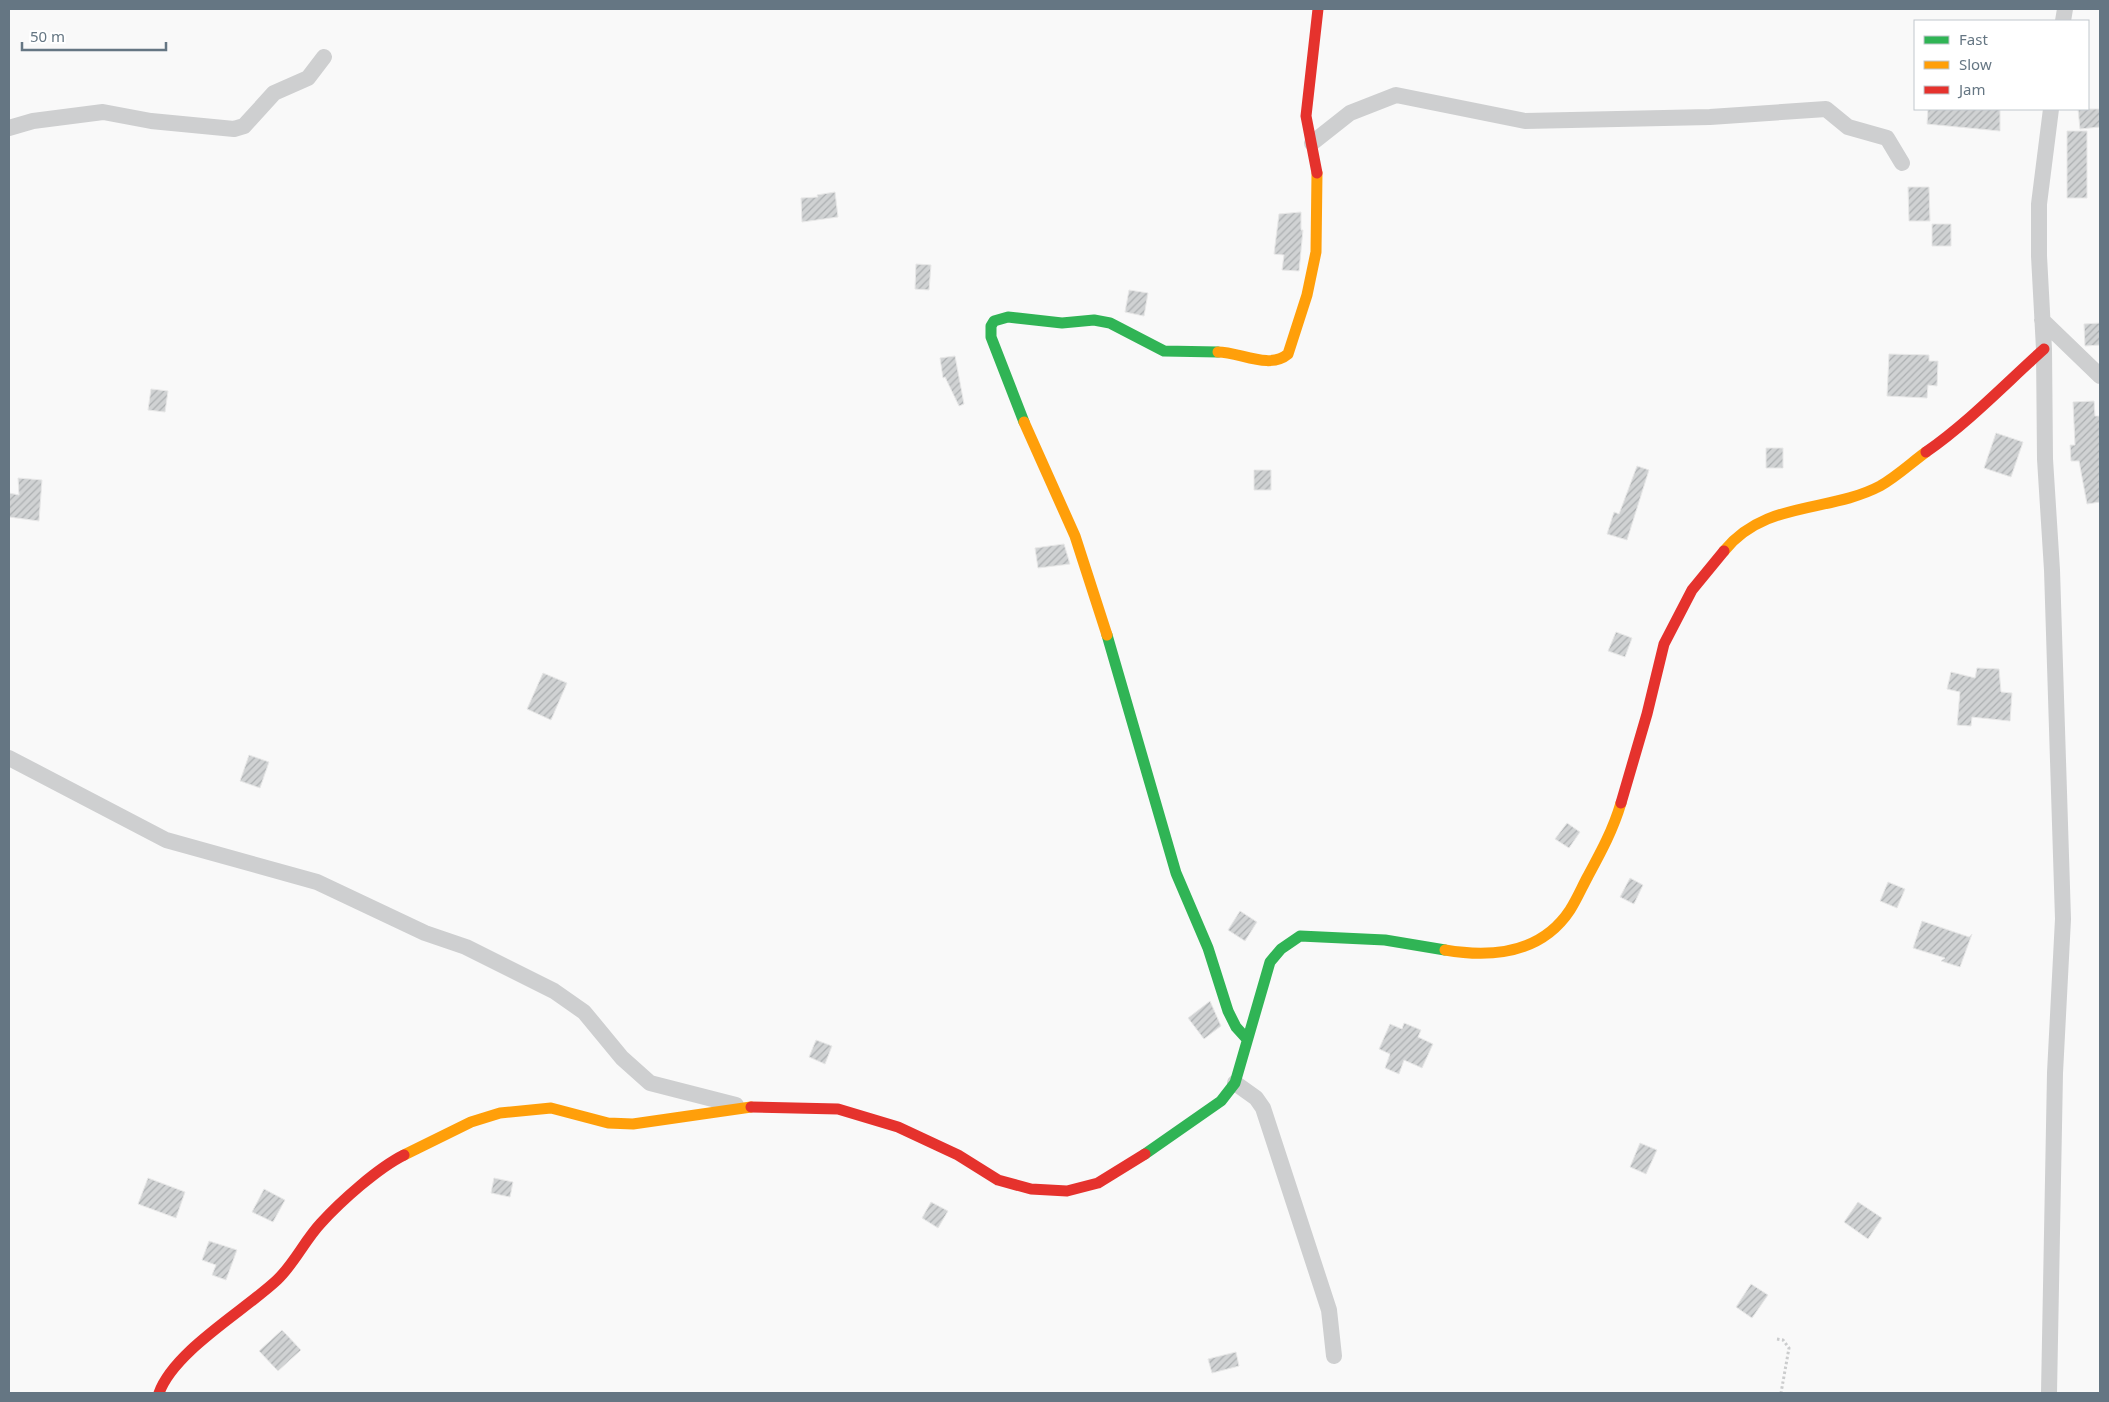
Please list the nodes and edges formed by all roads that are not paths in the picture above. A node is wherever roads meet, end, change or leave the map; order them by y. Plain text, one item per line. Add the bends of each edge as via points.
1 (1318, 9) edge
2 (324, 57) dead end
3 (2051, 110) edge
4 (9, 128) edge
5 (1312, 143) junction
6 (1902, 163) dead end
7 (2042, 320) junction
8 (2044, 349) junction
9 (2100, 376) edge
10 (9, 758) edge
11 (1246, 1038) junction
12 (1235, 1082) junction
13 (744, 1107) junction
14 (1334, 1356) dead end
15 (159, 1393) edge
16 (2049, 1393) edge

1 - 5 street via 1306,116
2 - 4 street via 308,78 274,93 244,126 234,129 151,121 103,112 33,120
3 - 7 street via 2038,204
5 - 6 street via 1350,114 1396,96 1525,121 1710,117 1826,109 1848,127 1887,138
5 - 11 street via 1318,177 1316,252 1294,339 1288,354 1282,359 1270,361 1228,352 1164,351 1110,322 1094,320 1062,323 1008,317 994,321 990,337 1075,536 1102,617 1176,873 1208,948 1228,1011
7 - 8 street
7 - 9 street
8 - 11 street via 1956,432 1879,486 1829,503 1785,511 1752,527 1726,548 1692,590 1664,644 1613,830 1570,910 1556,927 1532,945 1500,954 1462,952 1385,940 1300,936 1281,949 1270,962
8 - 16 street via 2062,919 2055,1073
10 - 13 street via 166,840 317,882 425,933 466,947 554,991 584,1012 622,1058 650,1082
11 - 12 street
12 - 13 street via 1221,1101 1161,1144 1098,1183 1067,1191 1031,1189 998,1180 958,1155 898,1127 838,1109
12 - 14 street via 1256,1098 1263,1108 1329,1310
13 - 15 street via 633,1124 608,1123 551,1108 500,1113 471,1122 401,1156 320,1223 278,1279 182,1358 163,1382

